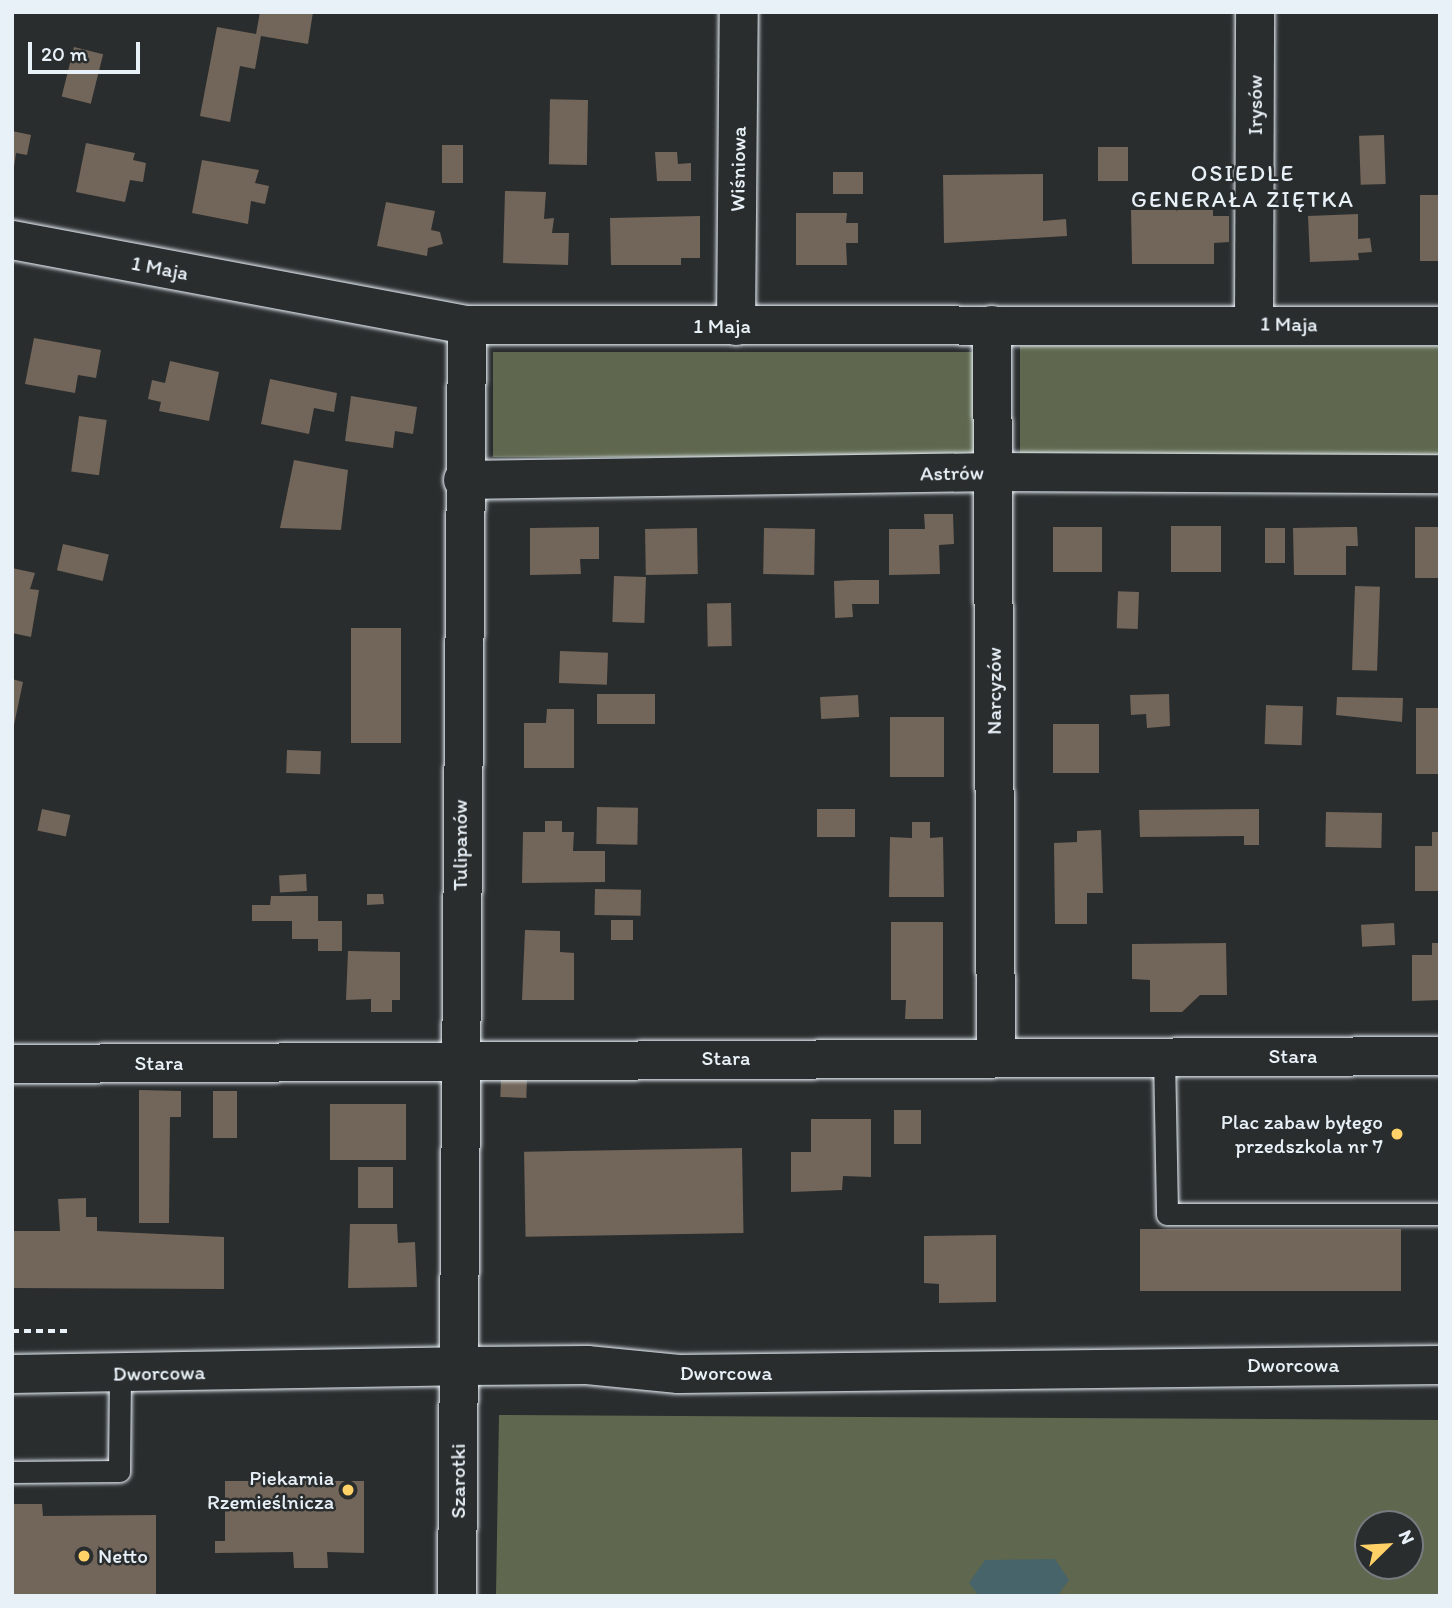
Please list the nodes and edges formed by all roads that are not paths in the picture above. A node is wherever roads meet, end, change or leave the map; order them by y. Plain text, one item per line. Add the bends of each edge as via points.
1 (739, 12) edge
2 (1255, 12) edge
3 (12, 240) edge
4 (1255, 323) junction
5 (467, 325) junction
6 (992, 325) junction
7 (736, 326) junction
8 (1440, 326) edge
9 (993, 472) junction
10 (1440, 474) edge
11 (463, 480) junction
12 (996, 1056) junction
13 (1164, 1056) junction
14 (1440, 1056) edge
15 (459, 1060) junction
16 (12, 1064) edge
17 (1440, 1214) edge
18 (1440, 1365) edge
19 (458, 1366) junction
20 (12, 1374) edge
21 (120, 1374) junction
22 (12, 1472) edge
23 (457, 1596) edge

1 - 7 street, Wiśniowa
2 - 4 street, Irysów
3 - 5 street, 1 Maja
4 - 6 street, 1 Maja
4 - 8 street, 1 Maja
5 - 7 street, 1 Maja
5 - 11 street, Tulipanów
6 - 7 street, 1 Maja
6 - 9 street, Narcyzów
9 - 10 street, Astrów
9 - 11 street, Astrów
9 - 12 street, Narcyzów
11 - 15 street, Tulipanów
12 - 13 street, Stara
12 - 15 street, Stara
13 - 14 street, Stara
13 - 17 lane via 1167,1214
15 - 16 street, Stara
15 - 19 street, Tulipanów
18 - 19 street, Dworcowa via 705,1374
19 - 21 street, Dworcowa
19 - 23 street, Szarotki
20 - 21 street, Dworcowa
21 - 22 lane via 118,1471

